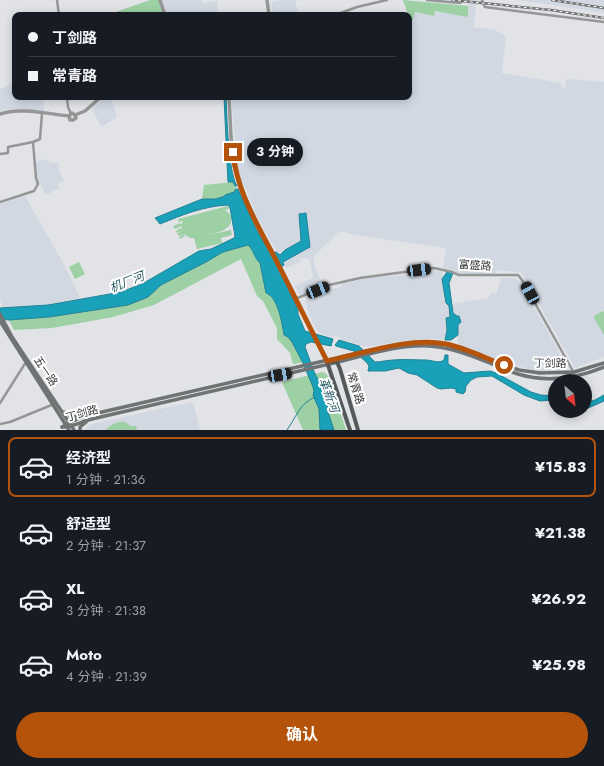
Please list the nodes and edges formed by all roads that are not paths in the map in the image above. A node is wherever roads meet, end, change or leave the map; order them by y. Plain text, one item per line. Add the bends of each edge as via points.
1 (57, 0) edge
2 (160, 0) edge
3 (267, 0) edge
4 (387, 0) edge
5 (427, 0) edge
6 (464, 0) edge
7 (482, 0) edge
8 (59, 12) edge
9 (164, 12) edge
10 (269, 12) edge
11 (342, 12) edge
12 (604, 22) edge
13 (67, 100) edge
14 (98, 100) edge
15 (229, 100) edge
16 (42, 113) junction
17 (0, 114) edge
18 (72, 115) junction
19 (33, 142) junction
20 (0, 154) edge
21 (0, 202) edge
22 (295, 299) junction
23 (0, 314) edge
24 (2, 321) edge
25 (369, 352) junction
26 (357, 356) junction
27 (27, 362) junction
28 (337, 362) junction
29 (328, 363) junction
30 (604, 363) edge
31 (604, 367) edge
32 (303, 368) junction
33 (574, 372) junction
34 (584, 374) edge
35 (548, 378) edge
36 (0, 403) edge
37 (54, 404) junction
38 (60, 409) junction
39 (85, 416) junction
40 (90, 419) junction
41 (0, 424) edge
42 (69, 426) edge
43 (74, 430) edge
44 (80, 430) edge
45 (350, 430) edge
46 (358, 430) edge

1 - 8 street
2 - 9 street
3 - 10 street
4 - 11 street
5 - 6 street via 460,3
7 - 12 street via 485,7
13 - 18 street
14 - 18 street via 85,111
15 - 22 street via 236,174 256,222
16 - 17 street
16 - 18 street
16 - 19 street via 40,139
19 - 20 street via 8,147 8,153
19 - 21 street via 38,184 34,191
22 - 29 street, 常青路
22 - 33 street, 富盛路 via 329,285 360,278 434,268 459,275 518,275
23 - 24 main road, 五一路
24 - 27 main road, 五一路
25 - 26 main road, 丁剑路
25 - 33 main road, 丁剑路 via 421,342 445,344 519,370 540,373
25 - 35 main road, 丁剑路 via 410,347 439,347 520,374
26 - 28 main road, 丁剑路
26 - 29 main road, 丁剑路
27 - 36 street
27 - 37 main road, 五一路
28 - 29 main road, 常青路
28 - 46 main road, 常青路
29 - 32 main road, 丁剑路
29 - 45 main road, 常青路
30 - 33 main road, 丁剑路
31 - 34 main road, 丁剑路
32 - 39 main road, 丁剑路
32 - 40 main road, 丁剑路
37 - 38 main road, 五一路
37 - 41 street
37 - 42 main road, 五一路
38 - 39 main road via 71,416
38 - 42 main road, 五一路
39 - 42 main road, 丁剑路
40 - 42 main road, 丁剑路
40 - 44 main road via 80,427
42 - 43 main road, 五一路

